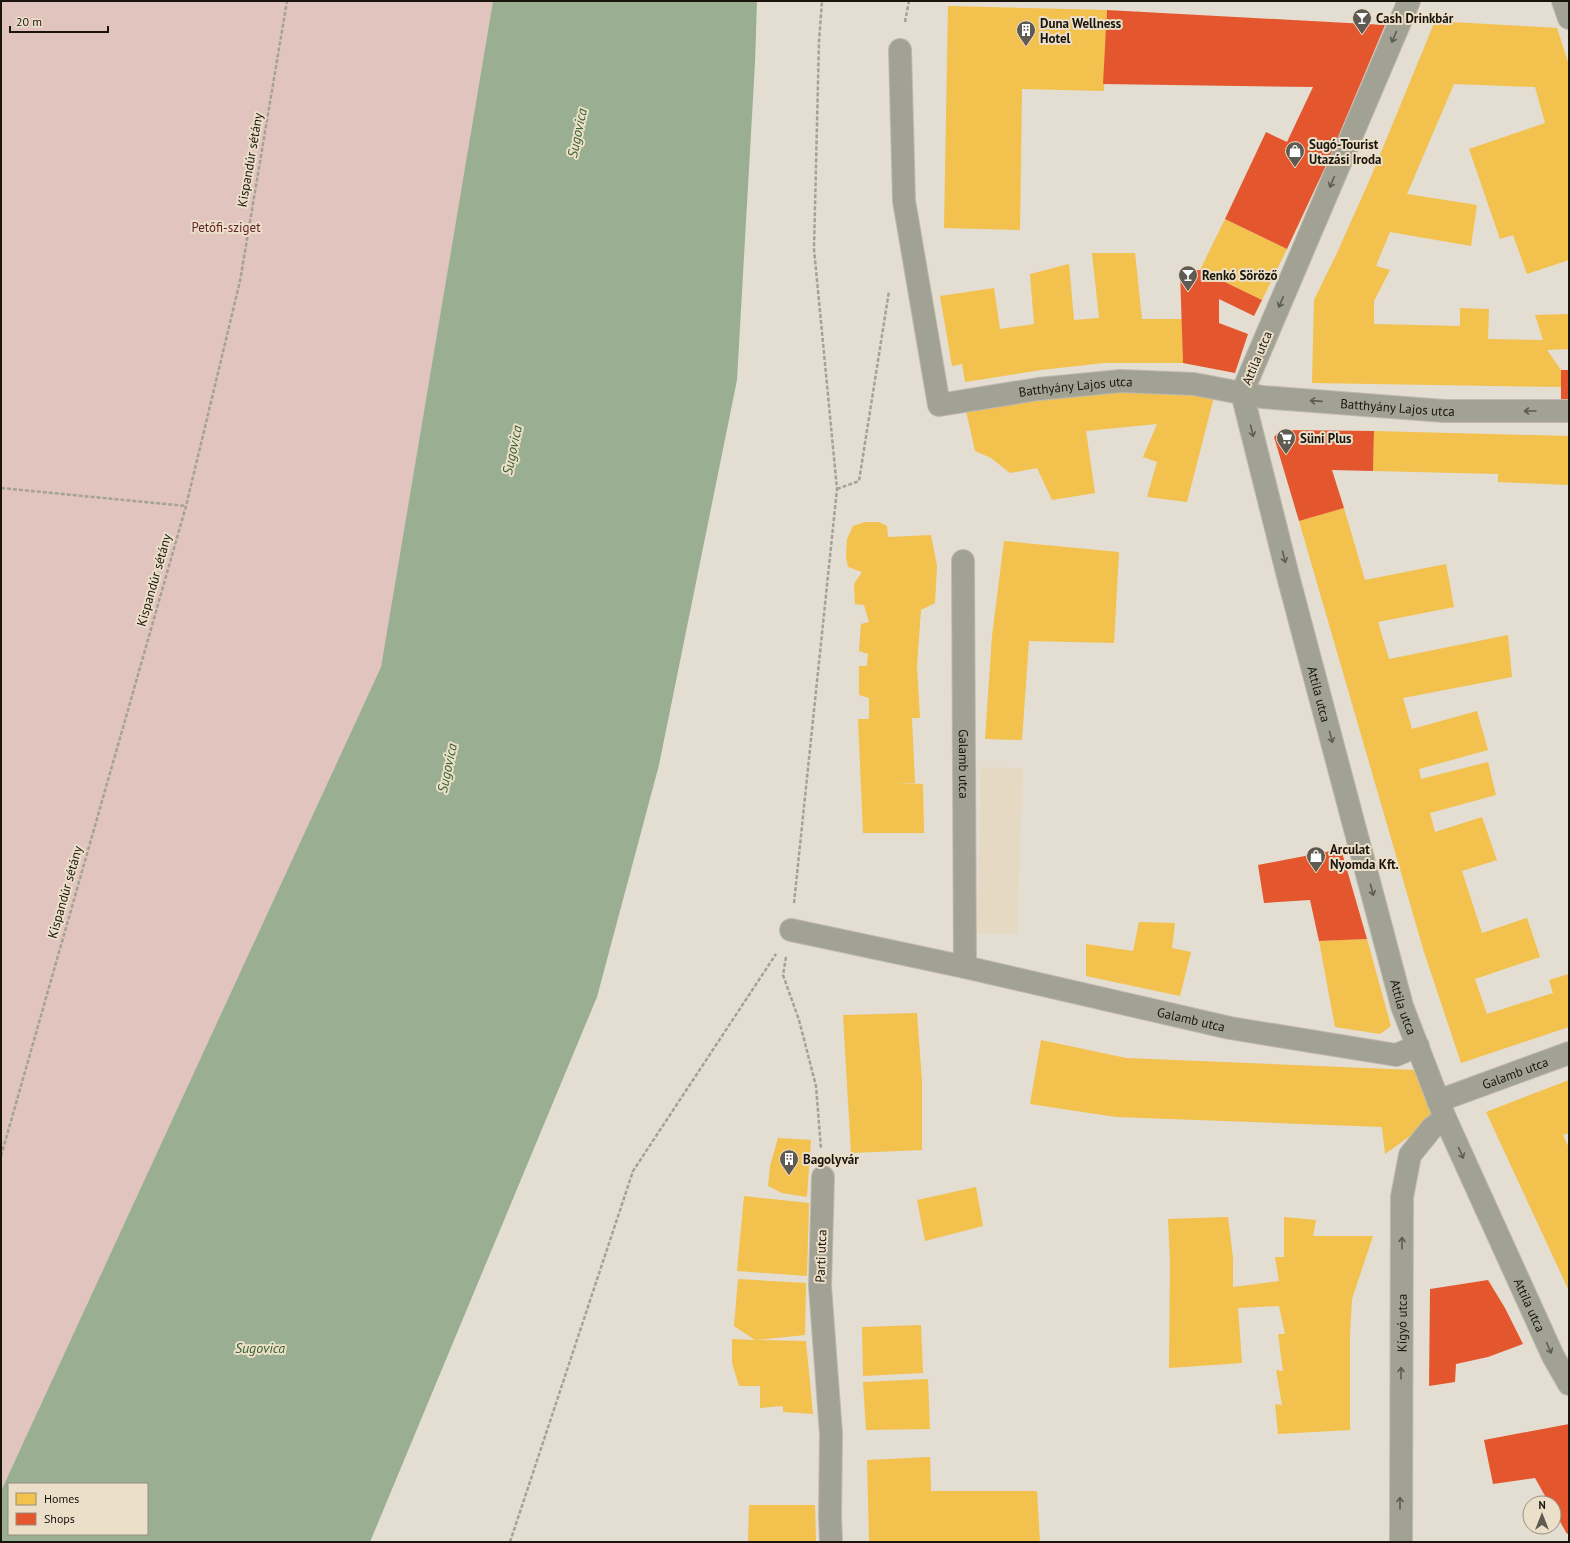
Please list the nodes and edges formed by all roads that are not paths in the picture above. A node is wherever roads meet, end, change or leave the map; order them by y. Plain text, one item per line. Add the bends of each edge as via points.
1 (1409, 1) edge
2 (1563, 1) edge
3 (1569, 18) edge
4 (900, 50) dead end
5 (1242, 393) junction
6 (1569, 411) edge
7 (964, 561) dead end
8 (791, 930) road end
9 (965, 967) junction
10 (1418, 1046) junction
11 (1569, 1054) edge
12 (1442, 1110) junction
13 (823, 1177) road end
14 (1569, 1384) edge
15 (831, 1542) edge
16 (1401, 1542) edge

1 -> 5 street, Attila utca
2 - 3 street
4 - 5 street, Batthyány Lajos utca via 904,201 939,405 1038,389 1121,381 1194,384
6 -> 5 street, Batthyány Lajos utca via 1444,411 1262,397
5 -> 10 street, Attila utca via 1402,1006
7 - 9 street, Galamb utca
8 - 9 street, Galamb utca
9 - 10 street, Galamb utca via 1230,1028 1396,1054
10 - 12 street, Attila utca
11 - 12 street, Galamb utca
12 -> 14 street, Attila utca via 1553,1356
16 -> 12 street, Kígyó utca via 1402,1197 1410,1155 1432,1128
13 - 15 street, Parti utca via 820,1286 831,1434

